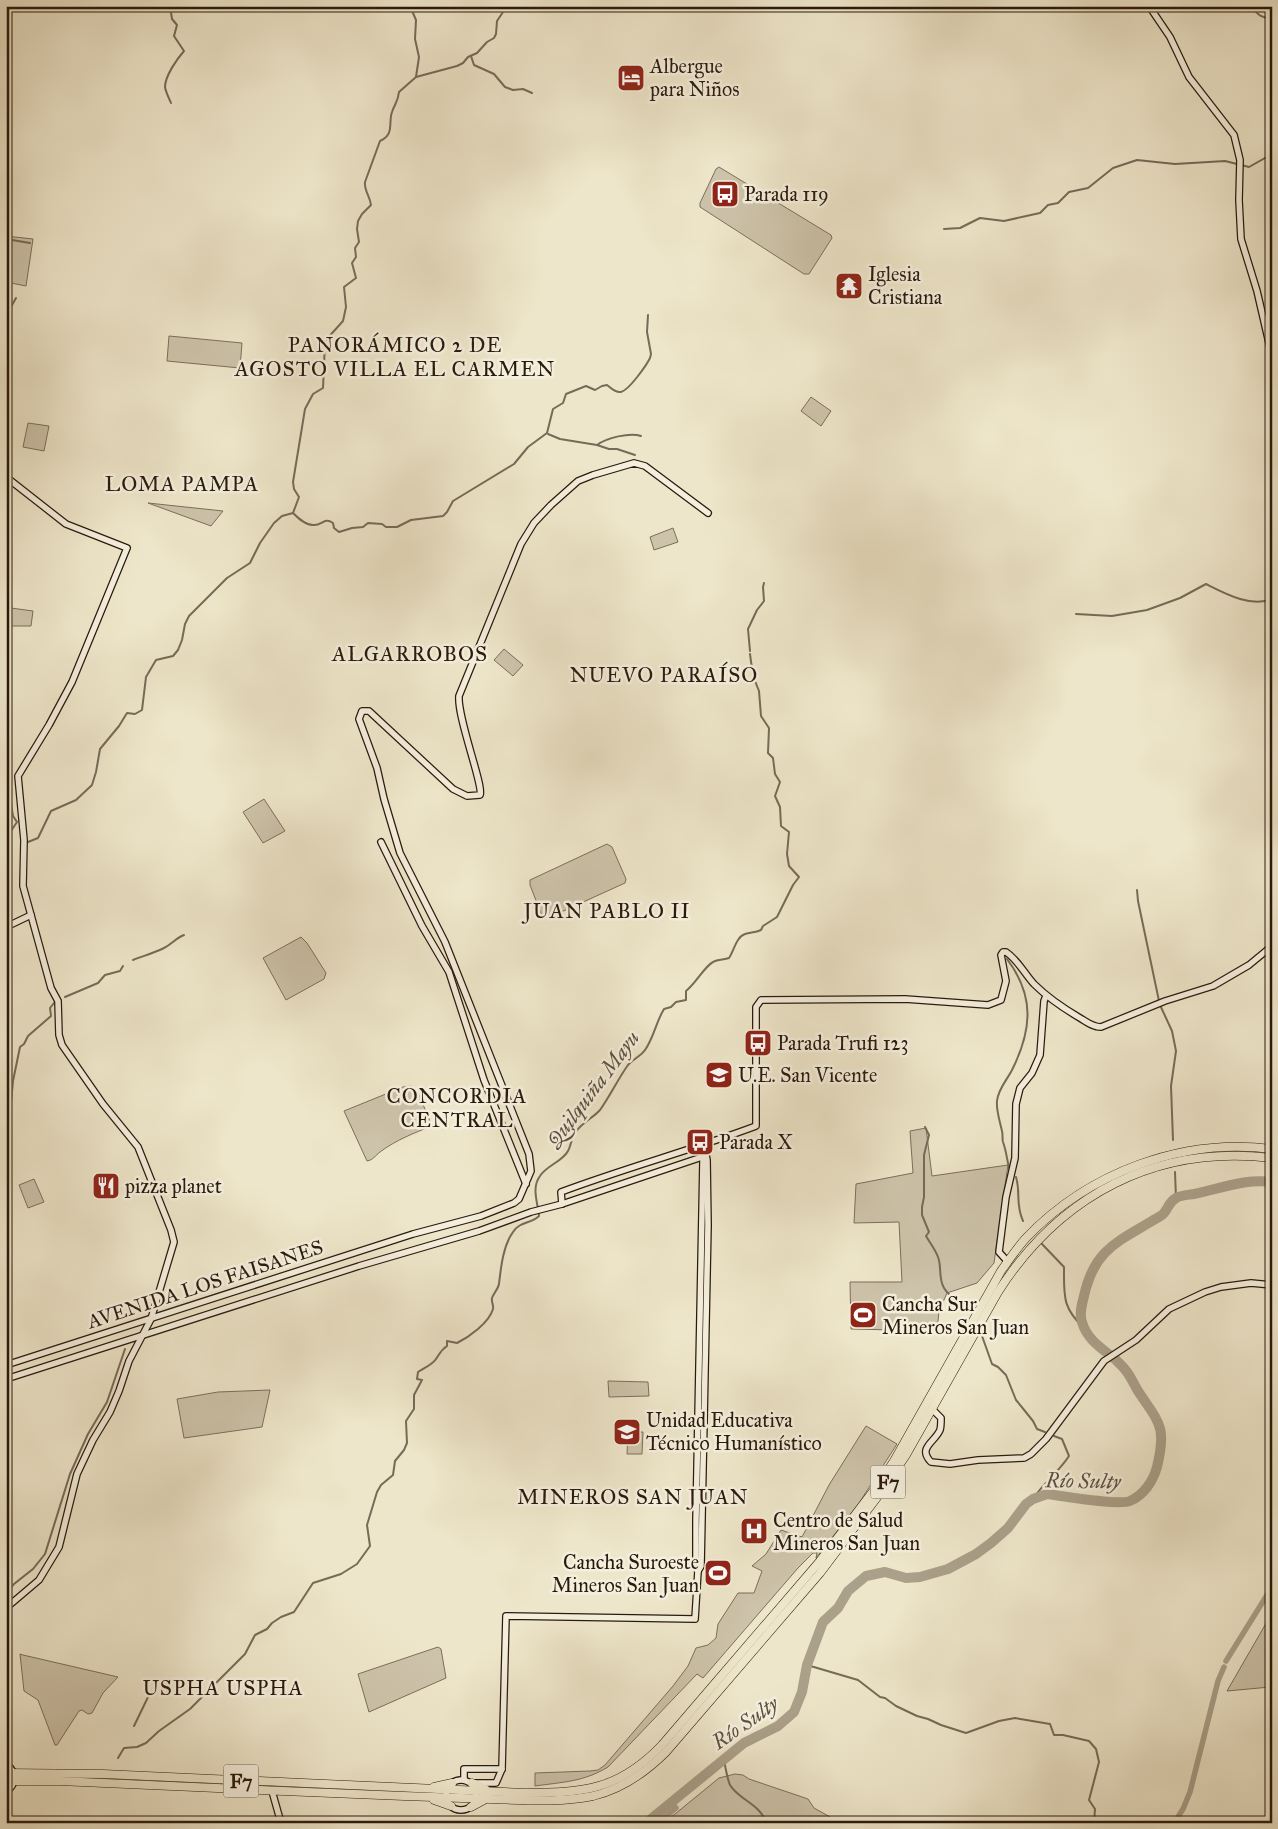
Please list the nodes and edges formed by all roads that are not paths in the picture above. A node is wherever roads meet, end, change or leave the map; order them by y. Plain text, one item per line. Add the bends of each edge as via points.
1 (1149, 6) edge
2 (1272, 356) edge
3 (6, 477) edge
4 (708, 513) dead end
5 (381, 842) dead end
6 (31, 916) junction
7 (6, 927) edge
8 (1272, 946) edge
9 (1046, 996) junction
10 (704, 1145) junction
11 (1272, 1149) edge
12 (705, 1156) junction
13 (1272, 1158) edge
14 (526, 1184) junction
15 (562, 1204) junction
16 (1008, 1262) junction
17 (1272, 1285) edge
18 (151, 1319) junction
19 (141, 1336) junction
20 (6, 1365) edge
21 (6, 1379) edge
22 (932, 1409) junction
23 (6, 1608) edge
24 (6, 1764) edge
25 (502, 1769) junction
26 (10, 1777) edge
27 (468, 1781) junction
28 (452, 1783) junction
29 (272, 1790) junction
30 (6, 1792) edge
31 (428, 1793) junction
32 (446, 1794) junction
33 (476, 1795) junction
34 (488, 1795) junction
35 (451, 1806) junction
36 (471, 1807) junction
37 (281, 1823) edge

1 - 2 street via 1170,37 1189,77 1234,135 1240,165 1241,239
3 - 6 street via 66,524 127,548 72,682 18,776 24,840 23,886
4 - 14 street via 645,466 634,463 578,480 534,523 521,544 459,696 480,796 467,796 453,788 369,711 359,714 400,853 445,942 529,1154 531,1166
5 - 14 street via 422,926 449,972 484,1080
6 - 7 street
6 - 18 street via 51,988 58,1000 62,1045 138,1147 171,1230 172,1252
8 - 9 street via 1222,982 1101,1027 1069,1012
9 - 10 street via 1020,964 1003,952 1006,981 1001,1000 988,1005 905,999 764,999 757,1003 756,1126
9 - 16 street via 1040,1056 1020,1088 1016,1104 1015,1158 999,1252
10 - 12 street
10 - 15 street via 561,1192
11 - 16 highway, F7 via 1196,1150 1130,1168 1099,1183 1056,1211 1025,1239
12 - 15 street
12 - 25 street via 695,1619 506,1616
13 - 22 highway, F7 via 1232,1156 1170,1163 1127,1177 1070,1211 1013,1268
14 - 18 street, AVENIDA LOS FAISANES via 514,1203 481,1216 417,1233
15 - 19 street, AVENIDA LOS FAISANES
16 - 34 highway, F7 via 878,1485 820,1561 649,1758 614,1781 589,1789
17 - 22 street via 1251,1283 1221,1287 1169,1309 1136,1340 1104,1361 1046,1439 1024,1458 950,1464 931,1462 926,1450 940,1430 941,1418
18 - 19 street
18 - 20 street, AVENIDA LOS FAISANES
19 - 21 street, AVENIDA LOS FAISANES
19 - 23 street via 110,1412 78,1474 59,1547 39,1580
22 - 34 highway, F7 via 881,1492 820,1573 697,1718 650,1768 613,1790 593,1796 546,1800
24 - 26 street
25 - 27 street via 496,1783
25 - 27 street via 464,1768
26 - 29 highway, F7
26 - 30 street via 12,1787
26 - 31 highway, F7 via 103,1774
27 - 28 street
27 - 33 street
27 - 34 highway
28 - 31 highway
28 - 32 street
29 - 31 highway, F7
29 - 37 street
31 - 32 highway, F7
31 - 35 highway
32 - 33 highway, F7
32 - 35 street
33 - 34 highway, F7
33 - 36 street
34 - 36 highway
35 - 36 street via 461,1810

